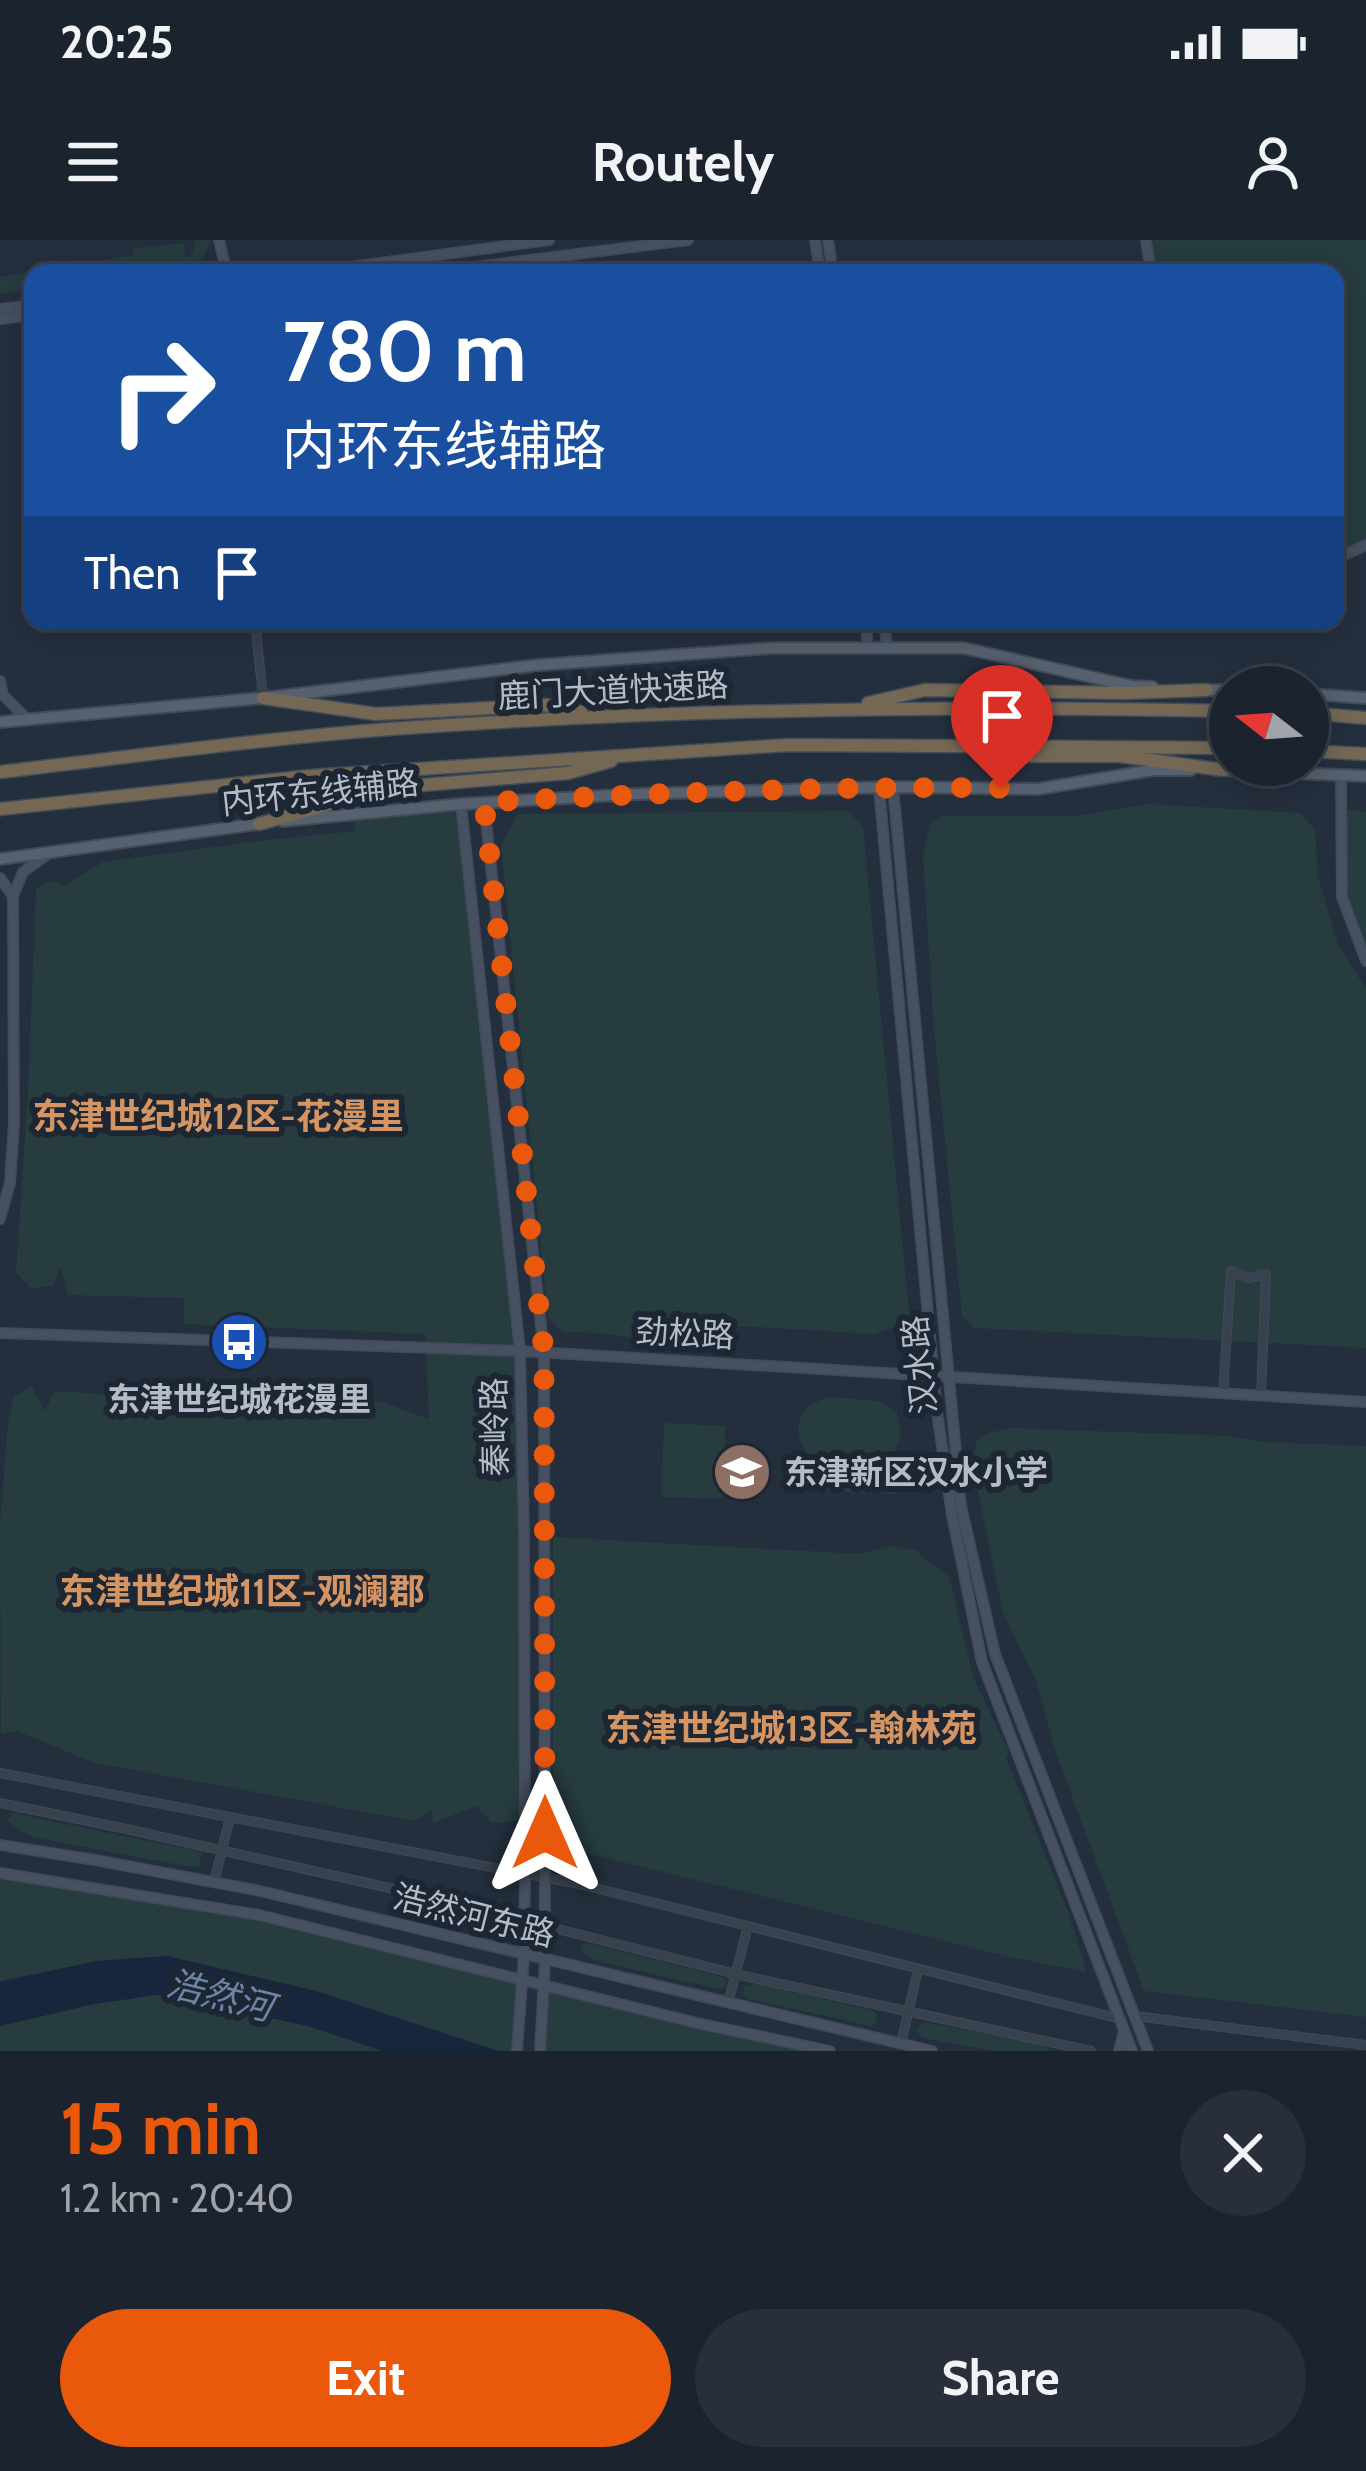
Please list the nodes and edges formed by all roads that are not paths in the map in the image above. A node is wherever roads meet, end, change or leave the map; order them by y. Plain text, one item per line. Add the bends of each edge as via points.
1 (549, 240) edge
2 (688, 240) edge
3 (522, 242) edge
4 (369, 264) edge
5 (498, 264) edge
6 (256, 630) edge
7 (867, 630) edge
8 (885, 630) edge
9 (867, 647) junction
10 (887, 647) junction
11 (0, 681) edge
12 (1207, 690) joint
13 (1329, 695) edge
14 (263, 698) junction
15 (1366, 698) edge
16 (844, 709) junction
17 (1209, 711) edge
18 (1329, 715) edge
19 (600, 716) junction
20 (1366, 718) edge
21 (27, 719) junction
22 (0, 722) edge
23 (957, 744) junction
24 (1209, 748) edge
25 (1329, 752) edge
26 (640, 753) junction
27 (1366, 754) edge
28 (1209, 768) edge
29 (1209, 770) edge
30 (0, 772) edge
31 (1329, 774) edge
32 (1342, 775) junction
33 (1366, 776) edge
34 (893, 787) junction
35 (879, 788) junction
36 (484, 802) junction
37 (461, 804) junction
38 (0, 809) edge
39 (259, 824) junction
40 (48, 854) junction
41 (0, 860) edge
42 (0, 878) edge
43 (13, 896) junction
44 (1366, 962) edge
45 (0, 1219) edge
46 (0, 1333) edge
47 (520, 1351) junction
48 (544, 1353) junction
49 (934, 1374) junction
50 (947, 1375) junction
51 (1222, 1394) junction
52 (1261, 1396) junction
53 (1366, 1402) edge
54 (0, 1773) edge
55 (0, 1804) edge
56 (230, 1817) junction
57 (0, 1845) edge
58 (222, 1850) junction
59 (0, 1873) edge
60 (525, 1874) junction
61 (545, 1877) junction
62 (214, 1882) junction
63 (524, 1921) junction
64 (545, 1926) junction
65 (748, 1926) junction
66 (524, 1955) junction
67 (545, 1961) junction
68 (918, 1969) junction
69 (735, 1974) junction
70 (523, 1978) junction
71 (544, 1984) junction
72 (728, 2003) junction
73 (908, 2012) junction
74 (1135, 2016) junction
75 (1122, 2023) junction
76 (901, 2044) junction
77 (1366, 2045) edge
78 (1330, 2046) edge
79 (518, 2051) edge
80 (541, 2051) edge
81 (830, 2051) edge
82 (932, 2051) edge
83 (1091, 2051) edge
84 (1120, 2051) edge
85 (1132, 2051) edge
86 (1148, 2051) edge

1 - 3 street
2 - 5 street
3 - 4 street
6 - 14 street
7 - 9 street
8 - 10 street
9 - 10 main road
9 - 14 main road via 538,665
10 - 12 main road via 964,648 1131,686
11 - 21 street
12 - 16 highway via 925,690
13 - 15 main road
14 - 19 highway via 376,714 545,705
14 - 21 main road
16 - 17 highway, 鹿门大道快速路
16 - 19 highway, 鹿门大道快速路
18 - 20 highway
19 - 30 highway, 鹿门大道快速路
21 - 22 main road
23 - 24 highway, 鹿门大道快速路
23 - 26 highway, 鹿门大道快速路
23 - 28 highway
25 - 27 highway
26 - 38 highway, 鹿门大道快速路
26 - 39 highway via 568,773 387,788
29 - 34 main road, 内环东线辅路 via 1153,770 1038,789
31 - 32 main road, 内环东线辅路
32 - 33 main road, 内环东线辅路
32 - 44 street via 1342,897
34 - 35 main road, 内环东线辅路
34 - 50 street, 汉水路
35 - 36 main road, 内环东线辅路
35 - 49 street, 汉水路
36 - 37 main road, 内环东线辅路
36 - 48 street, 秦岭路
37 - 39 main road, 内环东线辅路
37 - 47 street, 秦岭路
39 - 40 main road, 内环东线辅路
40 - 41 main road, 内环东线辅路
40 - 43 street via 23,872
42 - 43 street
43 - 45 street via 14,1125
46 - 47 street, 劲松路
47 - 48 street, 劲松路
47 - 60 street, 秦岭路
48 - 49 street, 劲松路
48 - 61 street, 秦岭路
49 - 50 street, 劲松路
49 - 75 street, 汉水路 via 982,1662
50 - 51 street, 劲松路
50 - 74 street, 汉水路 via 961,1507 995,1654
51 - 52 street, 劲松路
51 - 52 street via 1232,1271 1266,1274
52 - 53 street, 劲松路
54 - 56 street
55 - 58 street
56 - 58 street
56 - 60 street
57 - 62 street, 浩然河东路
58 - 62 street
58 - 63 street
59 - 70 street, 浩然河东路 via 259,1915
60 - 61 street
60 - 63 street, 秦岭路
61 - 64 street, 秦岭路
61 - 65 street
62 - 66 street, 浩然河东路
63 - 64 street
63 - 66 street, 秦岭路
64 - 67 street, 秦岭路
64 - 69 street
65 - 68 street
65 - 69 street
66 - 67 street, 浩然河东路
66 - 70 street, 秦岭路
67 - 71 street, 秦岭路
67 - 72 street, 浩然河东路
68 - 73 street
68 - 75 street
69 - 72 street
69 - 73 street
70 - 71 street, 浩然河东路
70 - 79 street, 秦岭路
71 - 80 street, 秦岭路
71 - 81 street, 浩然河东路
72 - 76 street, 浩然河东路
73 - 76 street
73 - 83 street
74 - 78 street
74 - 86 street, 汉水路
75 - 84 street
75 - 85 street, 汉水路
76 - 82 street, 浩然河东路
77 - 78 street

